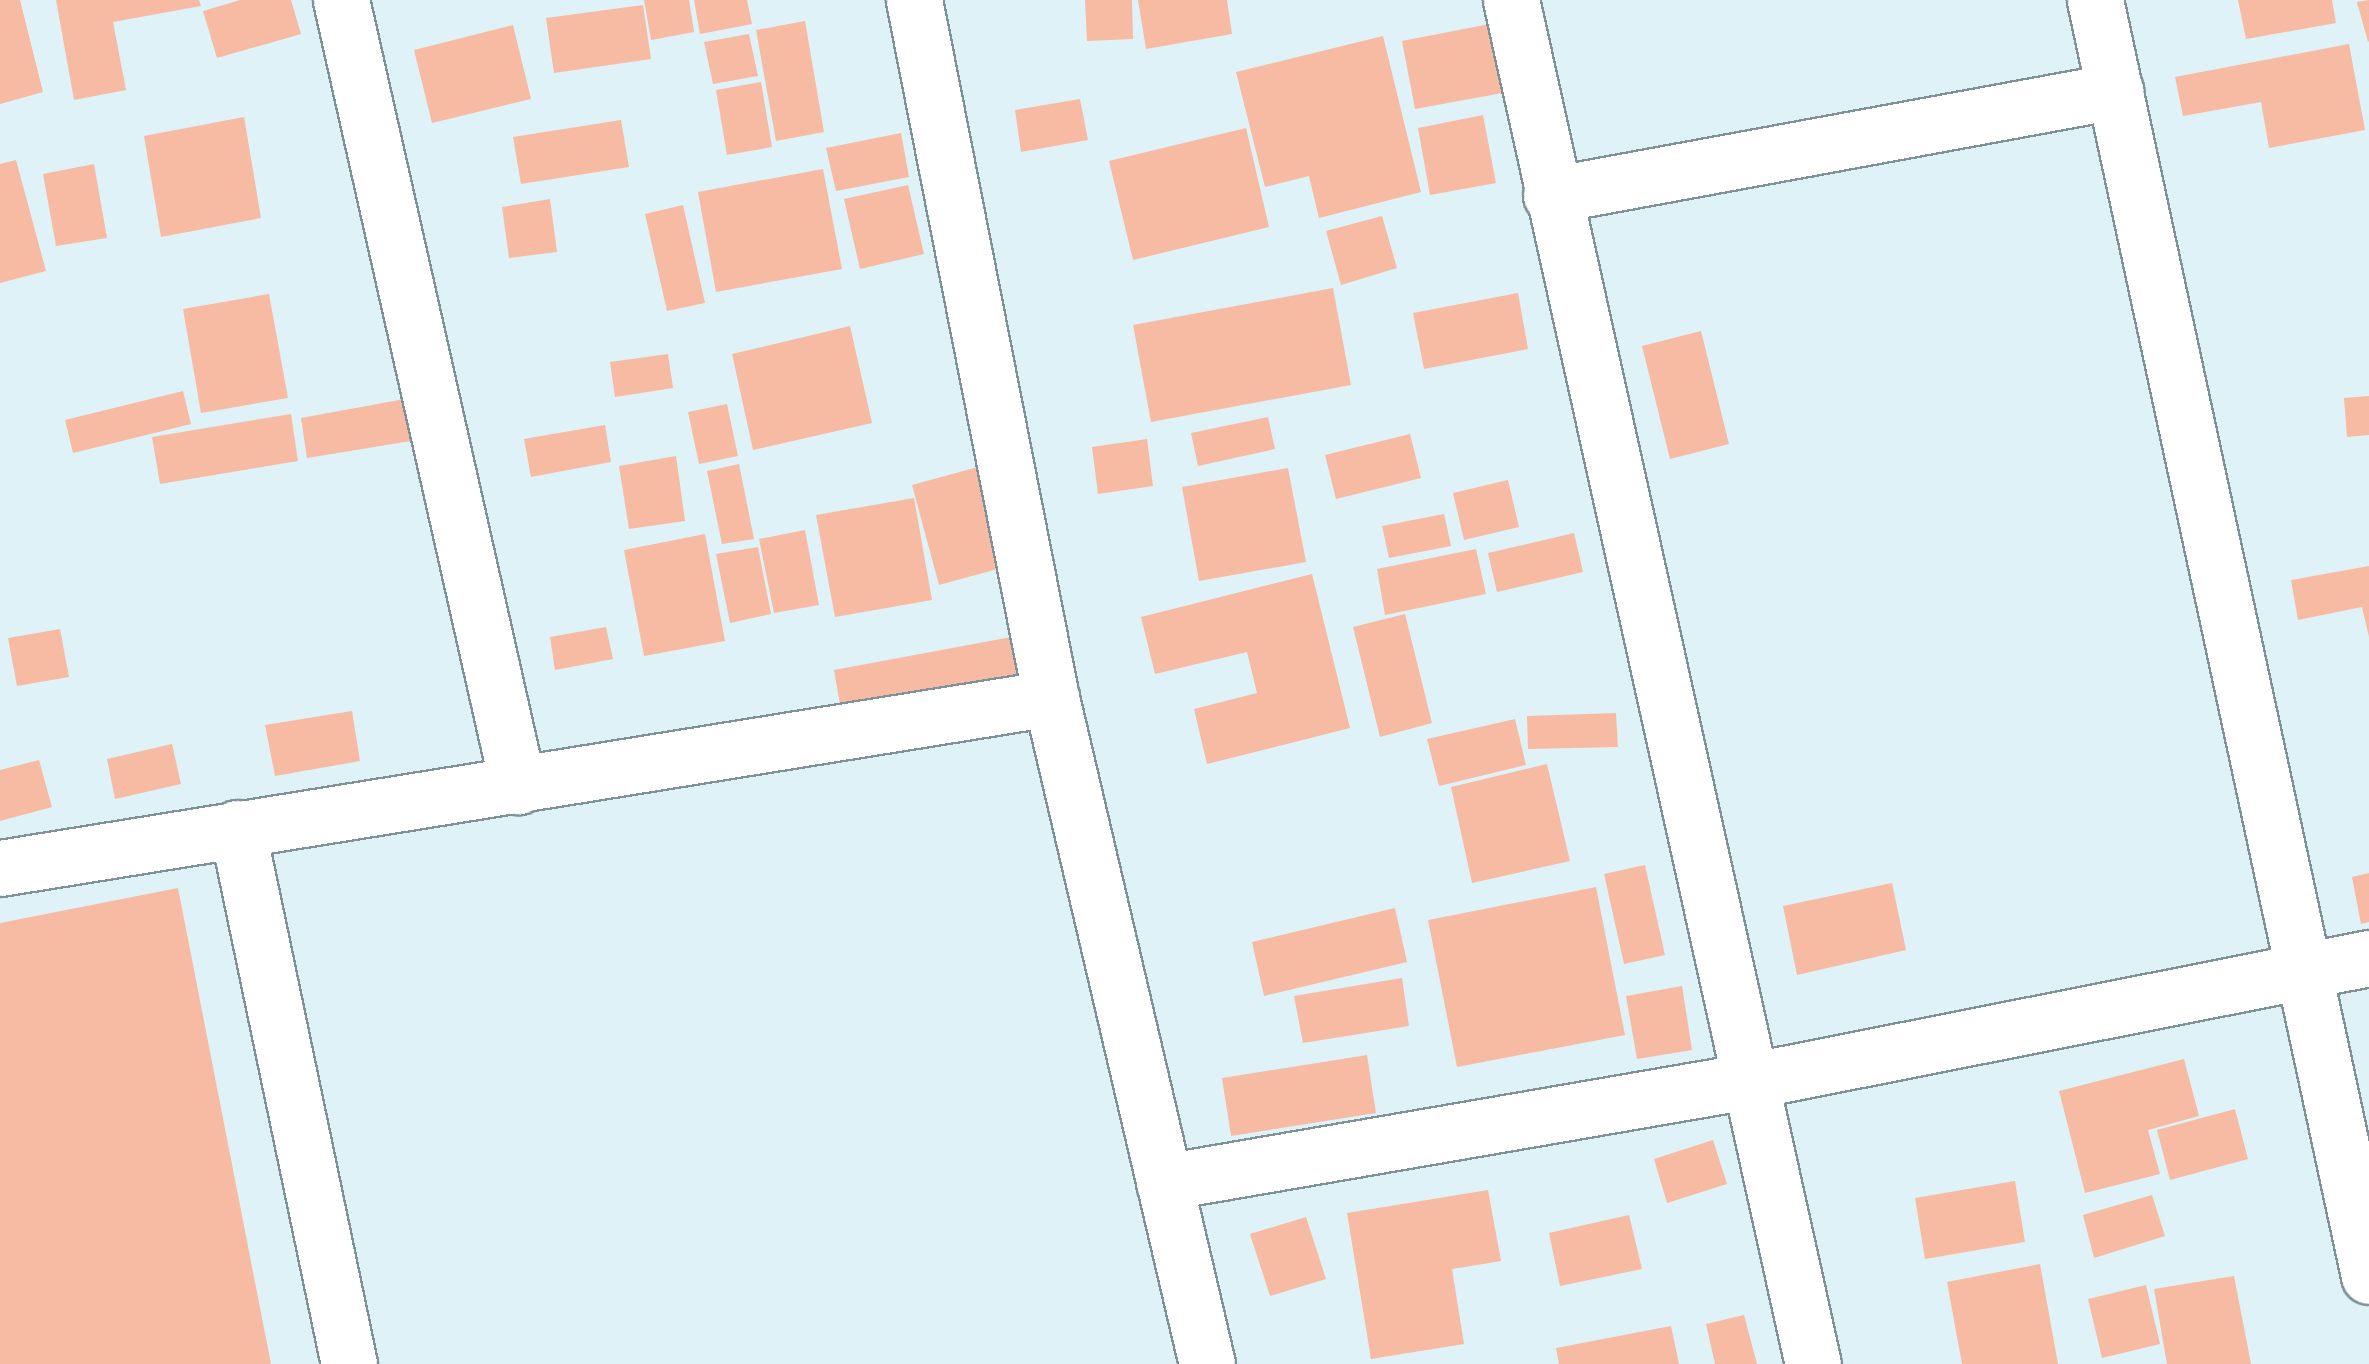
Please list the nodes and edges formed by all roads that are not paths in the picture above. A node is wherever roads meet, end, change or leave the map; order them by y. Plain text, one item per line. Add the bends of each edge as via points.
1 (341, 0) edge
2 (914, 0) edge
3 (1511, 0) edge
4 (2095, 0) edge
5 (2115, 91) junction
6 (1551, 195) junction
7 (1051, 698) junction
8 (518, 786) junction
9 (237, 828) junction
10 (0, 868) edge
11 (2369, 958) edge
12 (2302, 972) junction
13 (1754, 1080) junction
14 (1164, 1182) junction
15 (2369, 1276) edge
16 (349, 1364) edge
17 (1207, 1364) edge
18 (1813, 1364) edge

1 - 8 street
2 - 7 street
3 - 6 street
4 - 5 street
5 - 6 street
5 - 12 street
6 - 13 street
7 - 8 street
7 - 14 street
8 - 9 street
9 - 10 street
9 - 16 street
11 - 12 street
12 - 13 street
12 - 15 street
13 - 14 street
13 - 18 street
14 - 17 street

